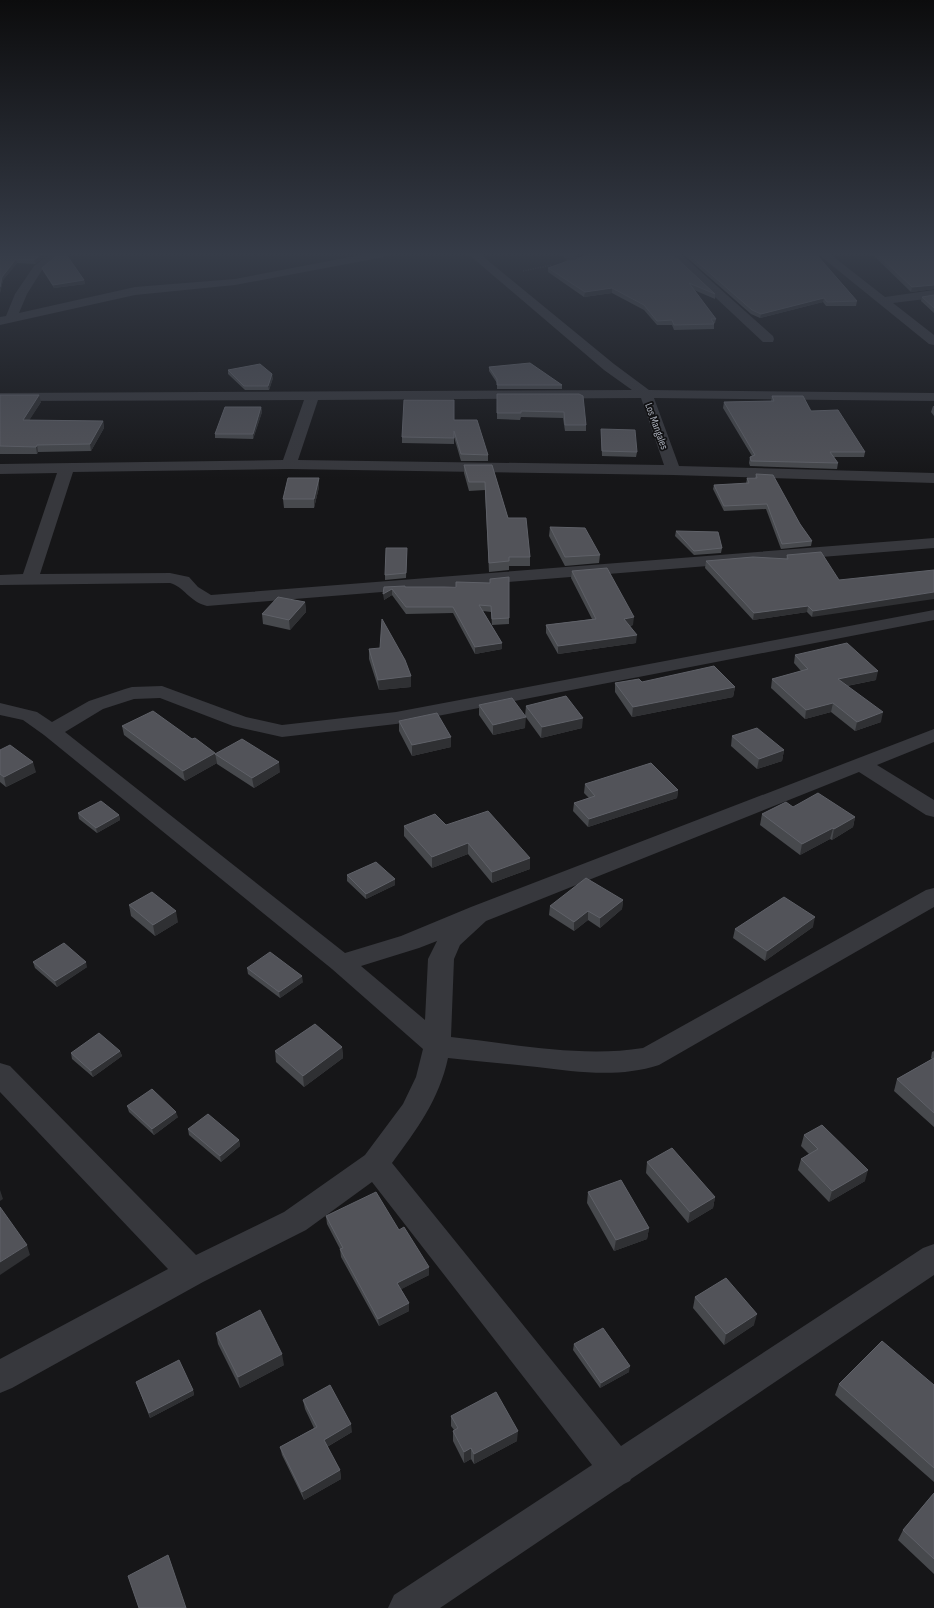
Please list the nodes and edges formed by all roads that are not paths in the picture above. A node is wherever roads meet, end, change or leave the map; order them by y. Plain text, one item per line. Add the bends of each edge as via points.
1 (563, 329) edge
2 (758, 329) edge
3 (918, 329) edge
4 (768, 338) dead end
5 (934, 341) edge
6 (646, 394) junction
7 (313, 395) junction
8 (0, 397) edge
9 (934, 397) edge
10 (289, 464) junction
11 (0, 469) edge
12 (66, 469) junction
13 (673, 470) junction
14 (934, 478) edge
15 (934, 543) edge
16 (0, 580) edge
17 (30, 580) junction
18 (934, 615) edge
19 (0, 709) edge
20 (51, 731) junction
21 (934, 735) edge
22 (860, 764) junction
23 (934, 810) edge
24 (934, 896) edge
25 (480, 913) junction
26 (341, 963) junction
27 (437, 1046) junction
28 (0, 1074) edge
29 (375, 1164) junction
30 (934, 1258) edge
31 (192, 1272) junction
32 (0, 1377) edge
33 (618, 1469) junction
34 (407, 1608) edge

1 - 6 street, Los Mangales
2 - 4 street
3 - 5 street
6 - 7 street
6 - 9 street
6 - 13 street, Los Mangales
7 - 8 street
7 - 10 street
10 - 12 street
10 - 13 street
11 - 12 street
12 - 17 street
13 - 14 street
15 - 17 street via 207,601 192,592 183,581 170,578
16 - 17 street
18 - 20 street via 396,718 282,731 240,722 162,692 132,693 96,705
19 - 20 street via 30,716
20 - 26 street
21 - 22 street
22 - 23 street
22 - 25 street
24 - 27 street via 648,1058 622,1062 582,1062
25 - 26 street via 410,942
25 - 27 street via 450,940 441,960
26 - 27 street
27 - 29 street via 430,1077 414,1111
28 - 31 street
29 - 31 street via 295,1221
29 - 33 street
30 - 33 street
31 - 32 street
33 - 34 street

